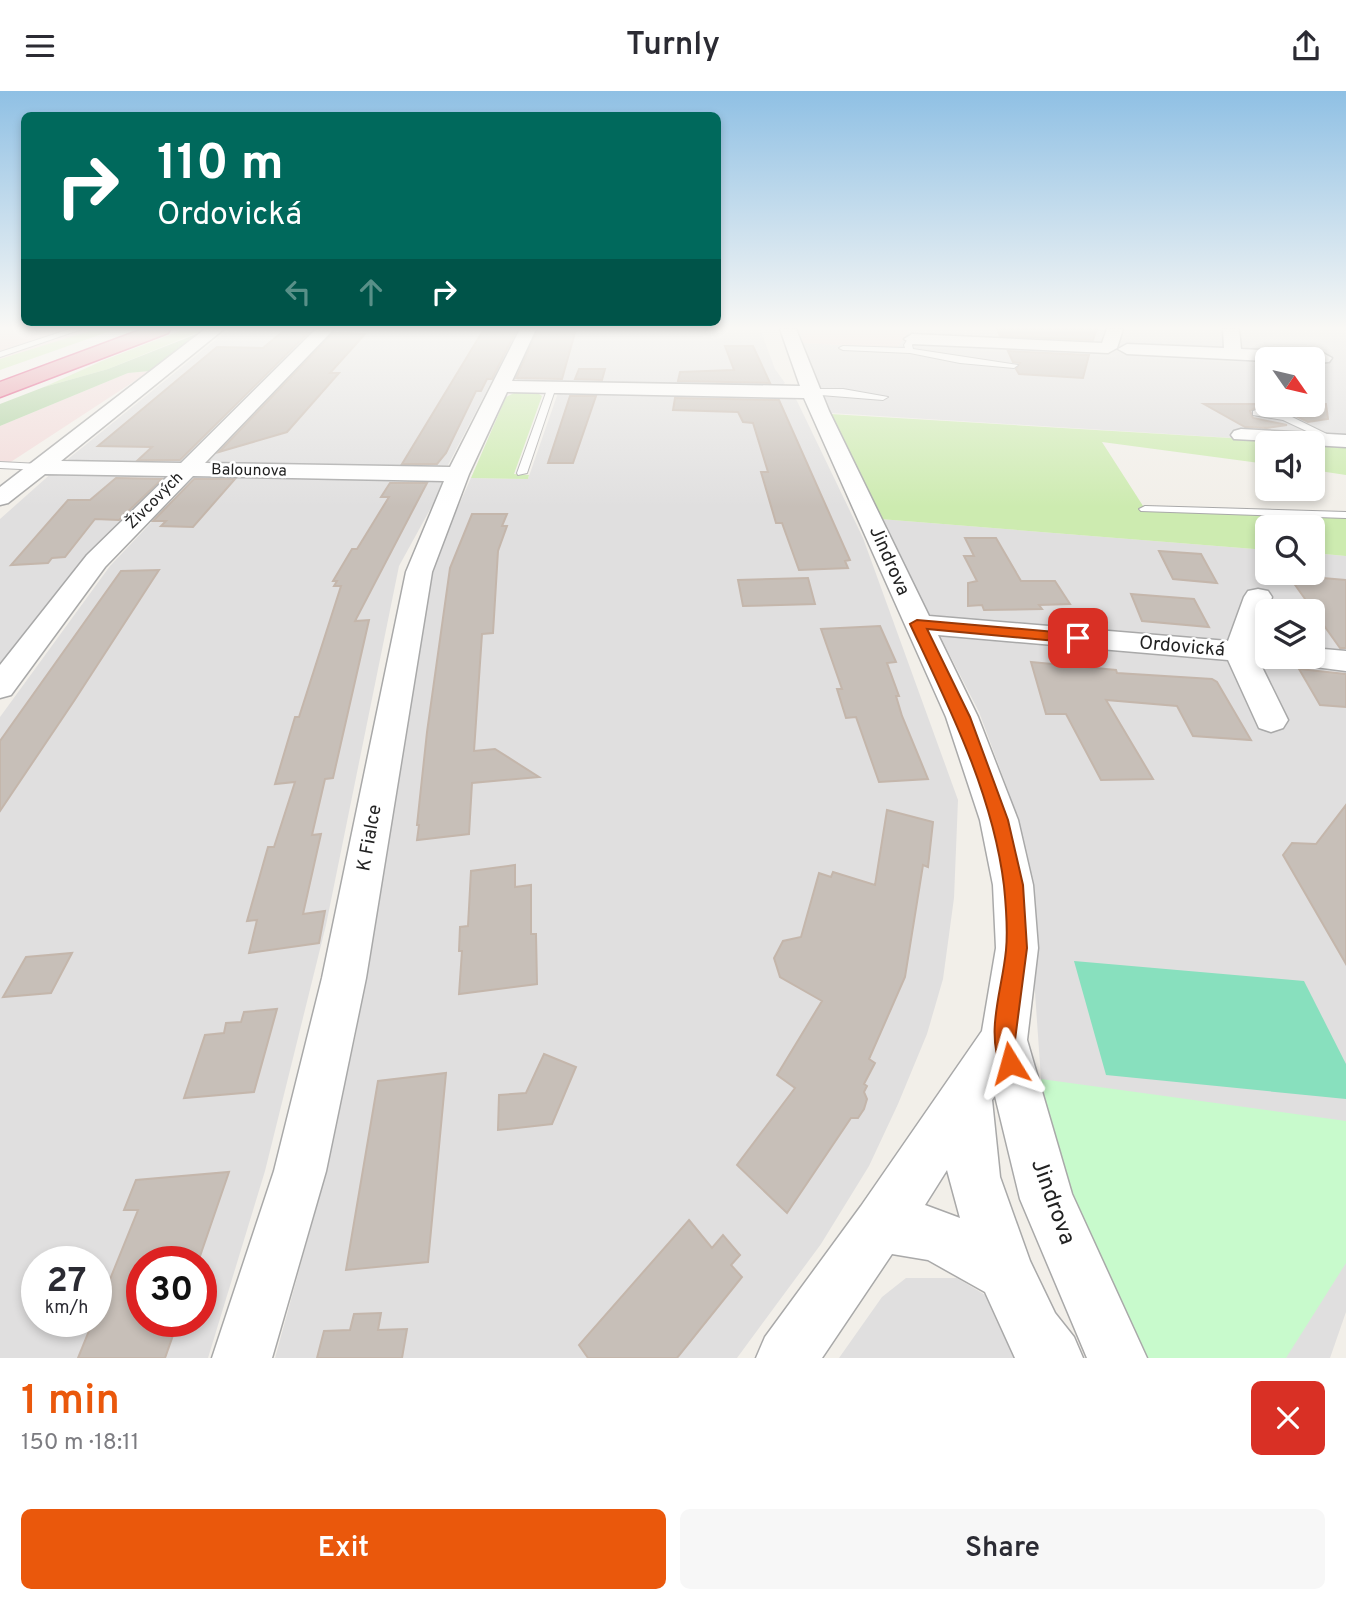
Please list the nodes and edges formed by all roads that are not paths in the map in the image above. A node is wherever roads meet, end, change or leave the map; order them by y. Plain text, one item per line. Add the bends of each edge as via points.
1 (141, 388) edge
2 (268, 388) edge
3 (498, 388) edge
4 (552, 388) edge
5 (610, 388) edge
6 (810, 388) edge
7 (811, 392) junction
8 (883, 397) dead end
9 (1285, 417) edge
10 (1241, 435) dead end
11 (1340, 441) edge
12 (0, 465) edge
13 (40, 467) junction
14 (187, 470) junction
15 (522, 473) dead end
16 (458, 474) junction
17 (0, 498) edge
18 (1145, 509) dead end
19 (1346, 515) edge
20 (1258, 597) dead end
21 (917, 624) junction
22 (1253, 653) edge
23 (1325, 659) edge
24 (1346, 661) edge
25 (0, 687) edge
26 (1271, 720) dead end
27 (1004, 1040) junction
28 (967, 1094) junction
29 (880, 1226) junction
30 (1005, 1272) junction
31 (242, 1358) edge
32 (786, 1358) edge
33 (1053, 1358) edge
34 (1117, 1358) edge

1 - 13 street
2 - 14 street, Živcových
3 - 16 street, K Fialce
4 - 15 lane
5 - 7 street
6 - 7 street, Jindrova
7 - 8 lane
7 - 21 street, Jindrova
9 - 11 lane
10 - 11 street
12 - 13 lane
13 - 14 street, Balounova
13 - 17 street
14 - 16 street, Balounova
14 - 25 street, Živcových via 96,561
16 - 31 street, K Fialce via 419,572 344,978 299,1171
18 - 19 lane
20 - 22 street, Ordovická
21 - 22 street, Ordovická
21 - 27 street, Jindrova via 962,717 999,820 1013,885 1017,948
22 - 26 street, Ordovická
23 - 24 street
27 - 28 street, Jindrova
27 - 34 street, Jindrova via 1047,1199
28 - 29 street, Jindrova
28 - 30 street via 974,1177
29 - 30 street via 935,1234
29 - 32 street, Jindrova
30 - 33 street via 1034,1334

